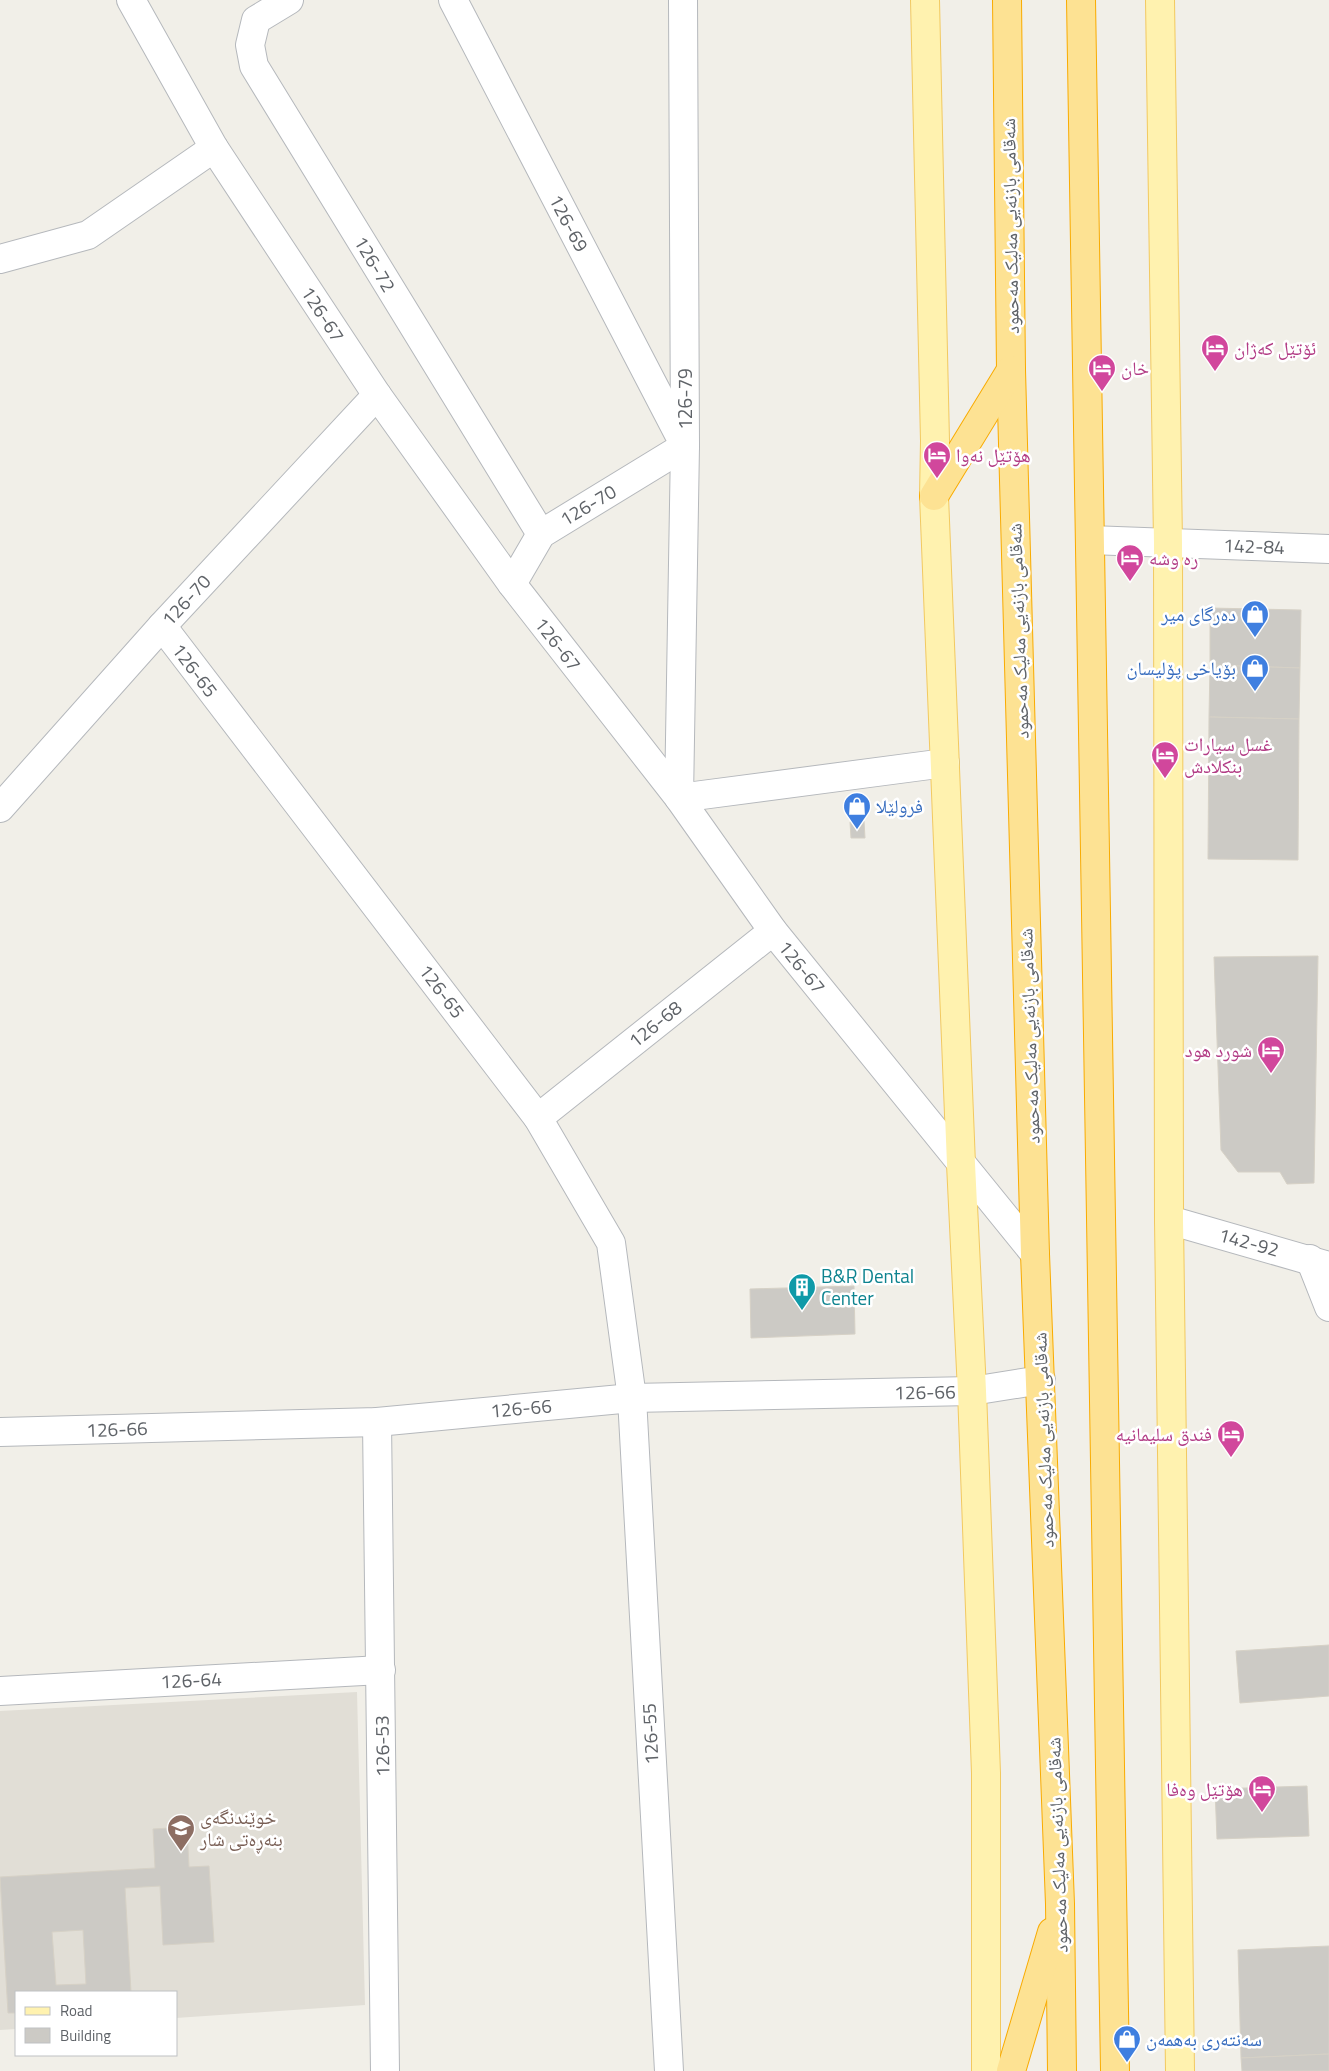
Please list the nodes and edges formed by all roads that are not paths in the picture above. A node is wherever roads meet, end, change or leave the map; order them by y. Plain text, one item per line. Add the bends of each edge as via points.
1 (131, 0) edge
2 (289, 0) edge
3 (452, 0) edge
4 (683, 0) edge
5 (925, 0) edge
6 (1007, 0) edge
7 (1081, 0) edge
8 (1160, 0) edge
9 (214, 148) junction
10 (0, 259) edge
11 (1011, 370) junction
12 (377, 395) junction
13 (685, 446) junction
14 (934, 496) junction
15 (541, 534) junction
16 (1090, 540) junction
17 (1168, 543) junction
18 (1329, 548) edge
19 (512, 584) junction
20 (162, 626) junction
21 (946, 763) junction
22 (679, 798) junction
23 (0, 808) edge
24 (773, 931) junction
25 (538, 1118) junction
26 (961, 1164) junction
27 (1169, 1220) junction
28 (1035, 1254) junction
29 (1319, 1263) edge
30 (1329, 1307) edge
31 (1041, 1380) junction
32 (972, 1391) junction
33 (632, 1398) junction
34 (377, 1422) junction
35 (0, 1432) edge
36 (381, 1670) junction
37 (0, 1691) edge
38 (1060, 1904) junction
39 (385, 2071) edge
40 (669, 2071) edge
41 (986, 2071) edge
42 (1012, 2071) edge
43 (1062, 2071) edge
44 (1115, 2071) edge
45 (1180, 2071) edge

1 - 9 street, 126-67
2 - 15 street, 126-72 via 256,20 250,45 254,66
3 - 13 street, 126-69
4 - 13 street, 126-79
5 - 14 main road
6 - 11 highway, شەقامی بازنەیی مەلیک مەحمود
7 - 16 highway
8 - 17 main road
9 - 10 street via 88,235
9 - 12 street, 126-67
11 - 14 highway
11 - 28 highway, شەقامی بازنەیی مەلیک مەحمود
12 - 19 street, 126-67
12 - 20 street, 126-70
13 - 15 street, 126-70
13 - 22 street, 126-79
14 - 21 main road
15 - 19 street, 126-70
16 - 17 street, 142-84
16 - 44 highway
17 - 18 street, 142-84
17 - 27 main road
19 - 22 street, 126-67
20 - 23 street, 126-70
20 - 25 street, 126-65
21 - 22 street
21 - 26 main road
22 - 24 street, 126-67
24 - 25 street, 126-68
24 - 26 street, 126-67
25 - 33 street, 126-65 via 611,1243
26 - 28 street, 126-67
26 - 32 main road
27 - 29 street, 142-92
27 - 45 main road
28 - 31 highway, شەقامی بازنەیی مەلیک مەحمود
29 - 30 street
31 - 32 street, 126-66
31 - 38 highway, شەقامی بازنەیی مەلیک مەحمود
32 - 33 street, 126-66
32 - 41 main road via 986,1773
33 - 34 street, 126-66
33 - 40 street, 126-55
34 - 35 street, 126-66
34 - 36 street, 126-53
36 - 37 street, 126-64
36 - 39 street, 126-53
38 - 42 highway
38 - 43 highway, شەقامی بازنەیی مەلیک مەحمود

